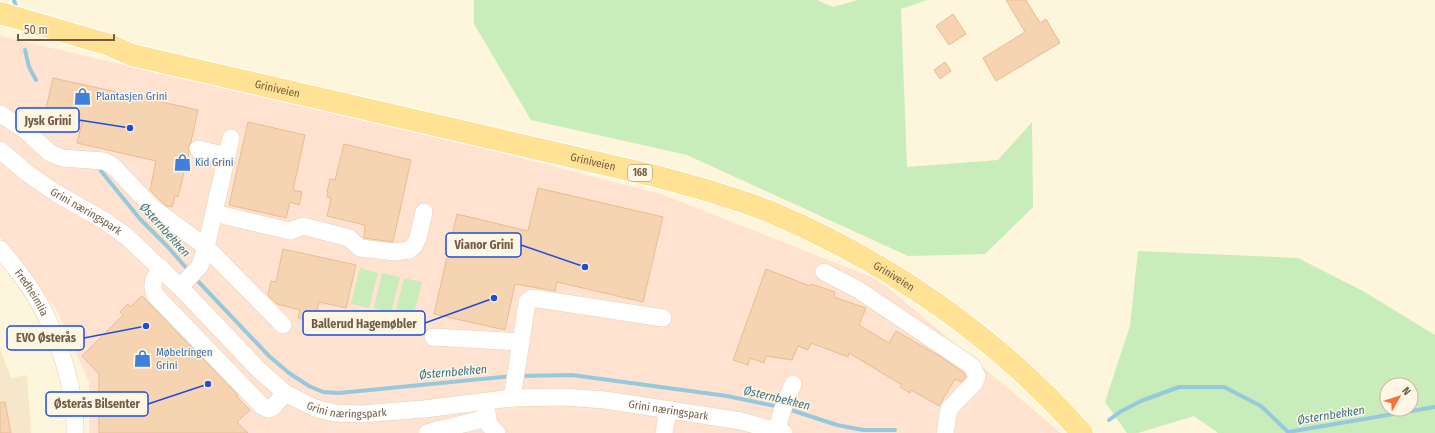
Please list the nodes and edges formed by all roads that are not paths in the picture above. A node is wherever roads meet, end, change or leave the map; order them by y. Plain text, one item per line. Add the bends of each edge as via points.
1 (0, 13) edge
2 (0, 28) edge
3 (132, 55) junction
4 (0, 114) edge
5 (231, 138) dead end
6 (0, 150) edge
7 (198, 150) dead end
8 (227, 156) junction
9 (424, 212) dead end
10 (214, 213) junction
11 (206, 247) junction
12 (0, 249) edge
13 (161, 268) junction
14 (824, 272) dead end
15 (189, 277) junction
16 (663, 318) dead end
17 (283, 325) dead end
18 (432, 337) dead end
19 (521, 342) junction
20 (514, 384) junction
21 (285, 393) junction
22 (787, 398) dead end
23 (486, 409) junction
24 (668, 409) junction
25 (740, 427) edge
26 (780, 432) edge
27 (75, 433) edge
28 (427, 433) edge
29 (497, 433) edge
30 (664, 433) edge
31 (945, 433) edge
32 (1082, 433) edge

1 - 3 main road, Griniveien / 168 via 104,43
2 - 3 main road, Griniveien / 168 via 110,54
3 - 32 main road, Griniveien / 168 via 651,175 712,191 772,213 843,246 890,273 942,308 1022,372
4 - 11 street via 25,130 50,153 62,158 112,165 153,208
5 - 8 street
6 - 13 street, Grini næringspark via 27,173 126,236
7 - 8 street
8 - 10 street
9 - 10 street via 414,246 409,250 395,252 360,248 349,238 303,226 290,231
10 - 11 street
11 - 15 street
11 - 17 street
12 - 27 street, Fredheimlia via 24,278 44,312 71,388
13 - 15 street, Grini næringspark
13 - 21 street via 154,278 152,288 155,295 262,406 268,409 273,407
14 - 31 street via 857,289 972,366 977,376 975,382 949,409
15 - 21 street, Grini næringspark via 257,368
16 - 19 street via 532,298 527,302
18 - 19 street
19 - 20 street
20 - 23 street, Grini næringspark
20 - 24 street, Grini næringspark via 563,397
21 - 23 street, Grini næringspark via 324,411 361,414
22 - 26 street
23 - 28 street via 473,422
23 - 29 street via 488,425
24 - 25 street, Grini næringspark
24 - 30 street
25 - 26 street, Grini næringspark

